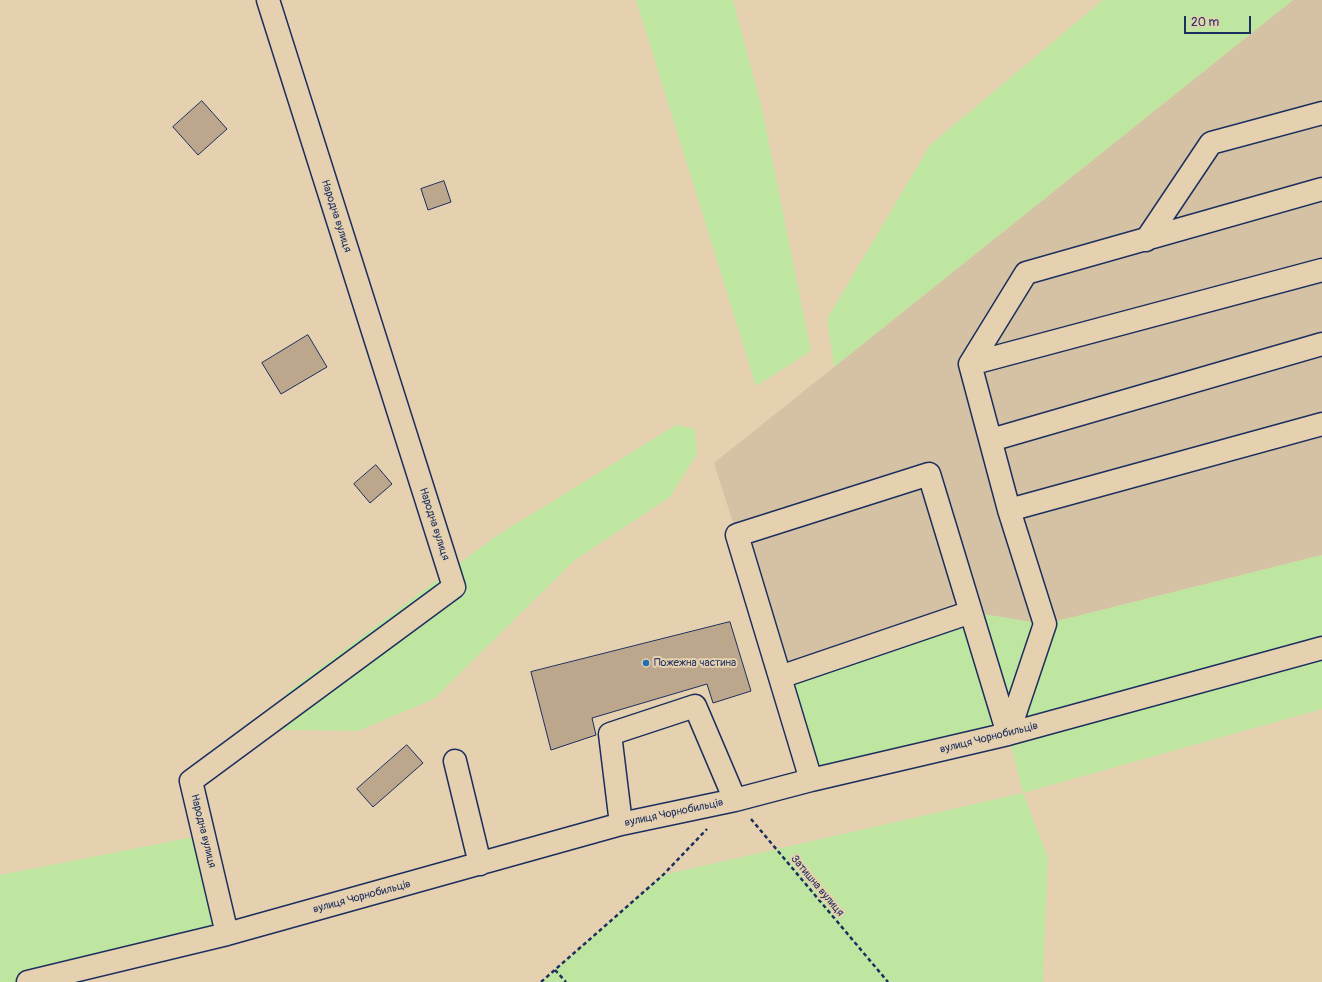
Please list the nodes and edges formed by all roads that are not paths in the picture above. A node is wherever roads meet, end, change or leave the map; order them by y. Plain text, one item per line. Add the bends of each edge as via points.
1 (268, 0) edge
2 (1322, 113) edge
3 (1322, 188) edge
4 (1146, 240) junction
5 (1322, 270) edge
6 (1322, 344) edge
7 (970, 364) junction
8 (1322, 424) edge
9 (991, 440) junction
10 (1008, 510) junction
11 (971, 612) junction
12 (1322, 648) edge
13 (780, 677) junction
14 (1008, 734) junction
15 (455, 761) dead end
16 (811, 780) junction
17 (735, 800) junction
18 (621, 824) junction
19 (480, 864) junction
20 (228, 934) junction
21 (28, 982) edge

1 - 20 street, Народна вулиця via 454,587 191,781
2 - 4 street via 1211,143
3 - 4 street
4 - 7 street via 1026,273
5 - 7 street
6 - 9 street
7 - 9 street
8 - 10 street
9 - 10 street
10 - 14 street via 1045,624
11 - 13 street
11 - 13 street via 928,474 738,535
11 - 14 street
12 - 14 street, вулиця Чорнобильців
13 - 16 street
14 - 16 street, вулиця Чорнобильців
15 - 19 street
16 - 17 street, вулиця Чорнобильців
17 - 18 street, вулиця Чорнобильців
17 - 18 street via 694,706 610,734
18 - 19 street, вулиця Чорнобильців
19 - 20 street, вулиця Чорнобильців
20 - 21 street, вулиця Чорнобильців

